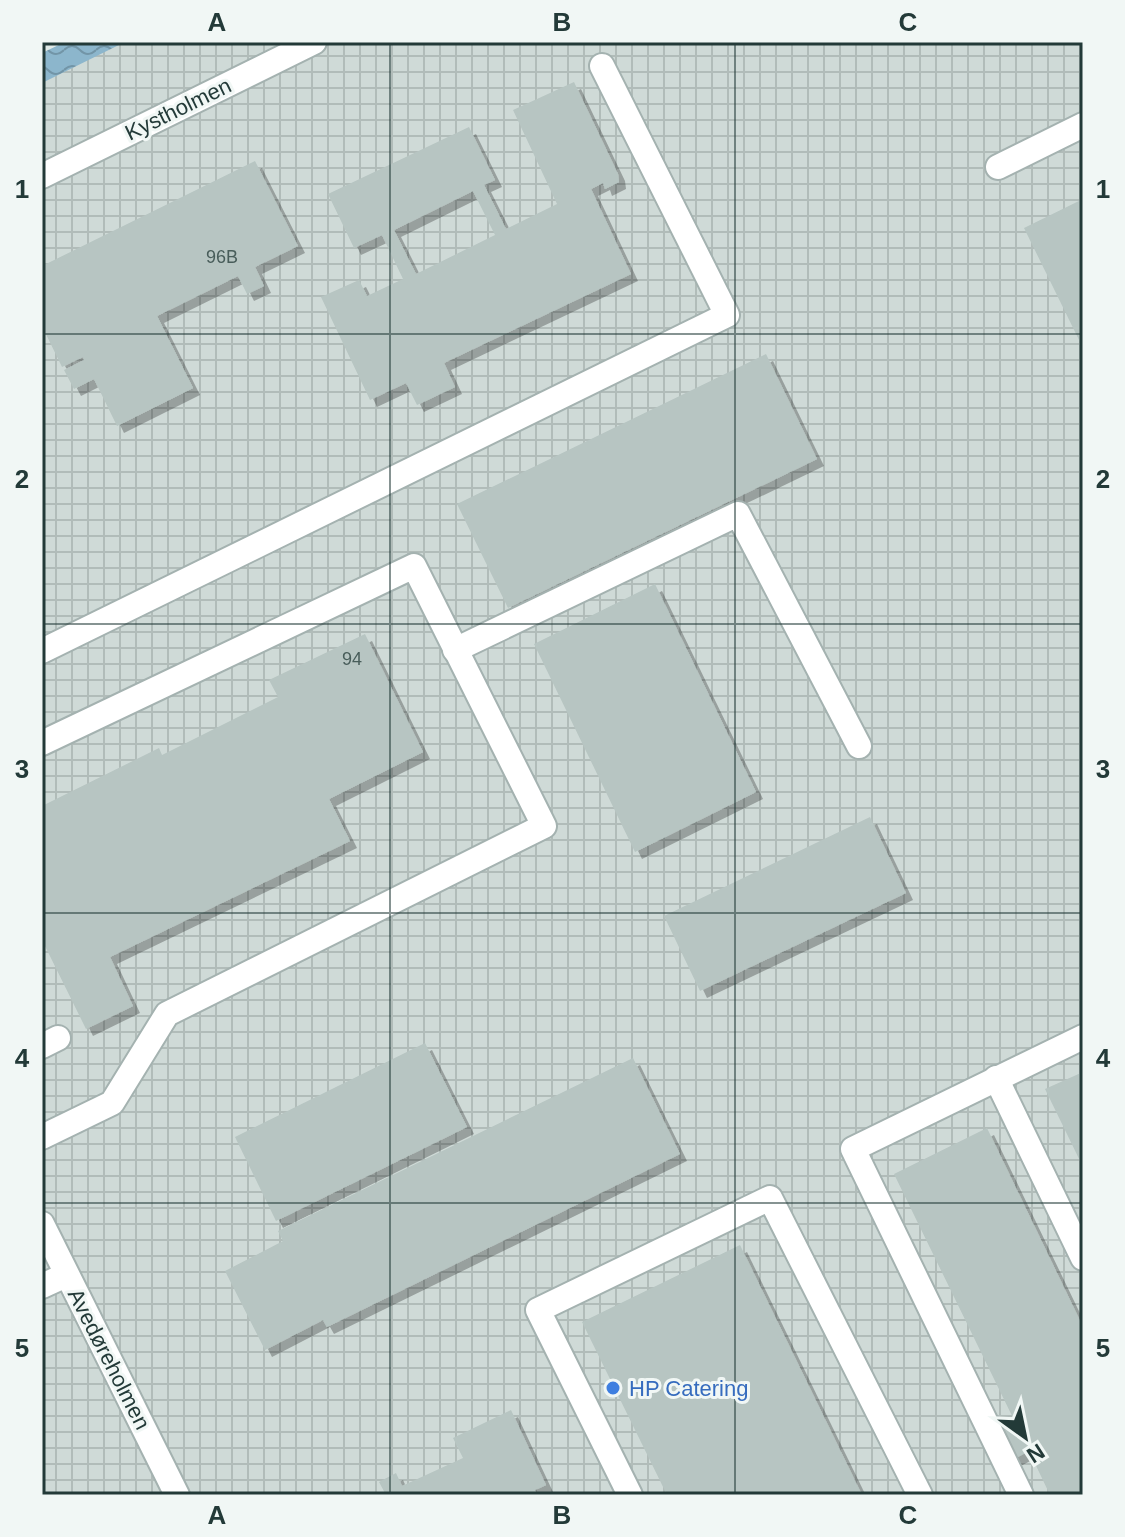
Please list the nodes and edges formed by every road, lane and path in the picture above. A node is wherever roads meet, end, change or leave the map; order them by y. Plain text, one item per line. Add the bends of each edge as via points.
1 (314, 42) edge
2 (602, 66) dead end
3 (1083, 125) edge
4 (998, 167) dead end
5 (42, 176) edge
6 (455, 650) junction
7 (42, 651) edge
8 (42, 743) edge
9 (859, 746) dead end
10 (1083, 1037) edge
11 (996, 1078) junction
12 (42, 1137) edge
13 (42, 1224) edge
14 (1083, 1258) edge
15 (66, 1275) junction
16 (42, 1286) edge
17 (177, 1495) edge
18 (630, 1495) edge
19 (920, 1495) edge
20 (1021, 1495) edge

1 - 5 street, Kystholmen
2 - 7 street via 727,315
3 - 4 street
6 - 8 street via 414,566
6 - 9 street via 738,514
6 - 12 street via 544,826 167,1014 112,1103
10 - 11 street
11 - 14 street
11 - 20 street via 853,1149
13 - 15 street, Avedøreholmen
15 - 16 street
15 - 17 street, Avedøreholmen
18 - 19 street via 538,1310 770,1198

